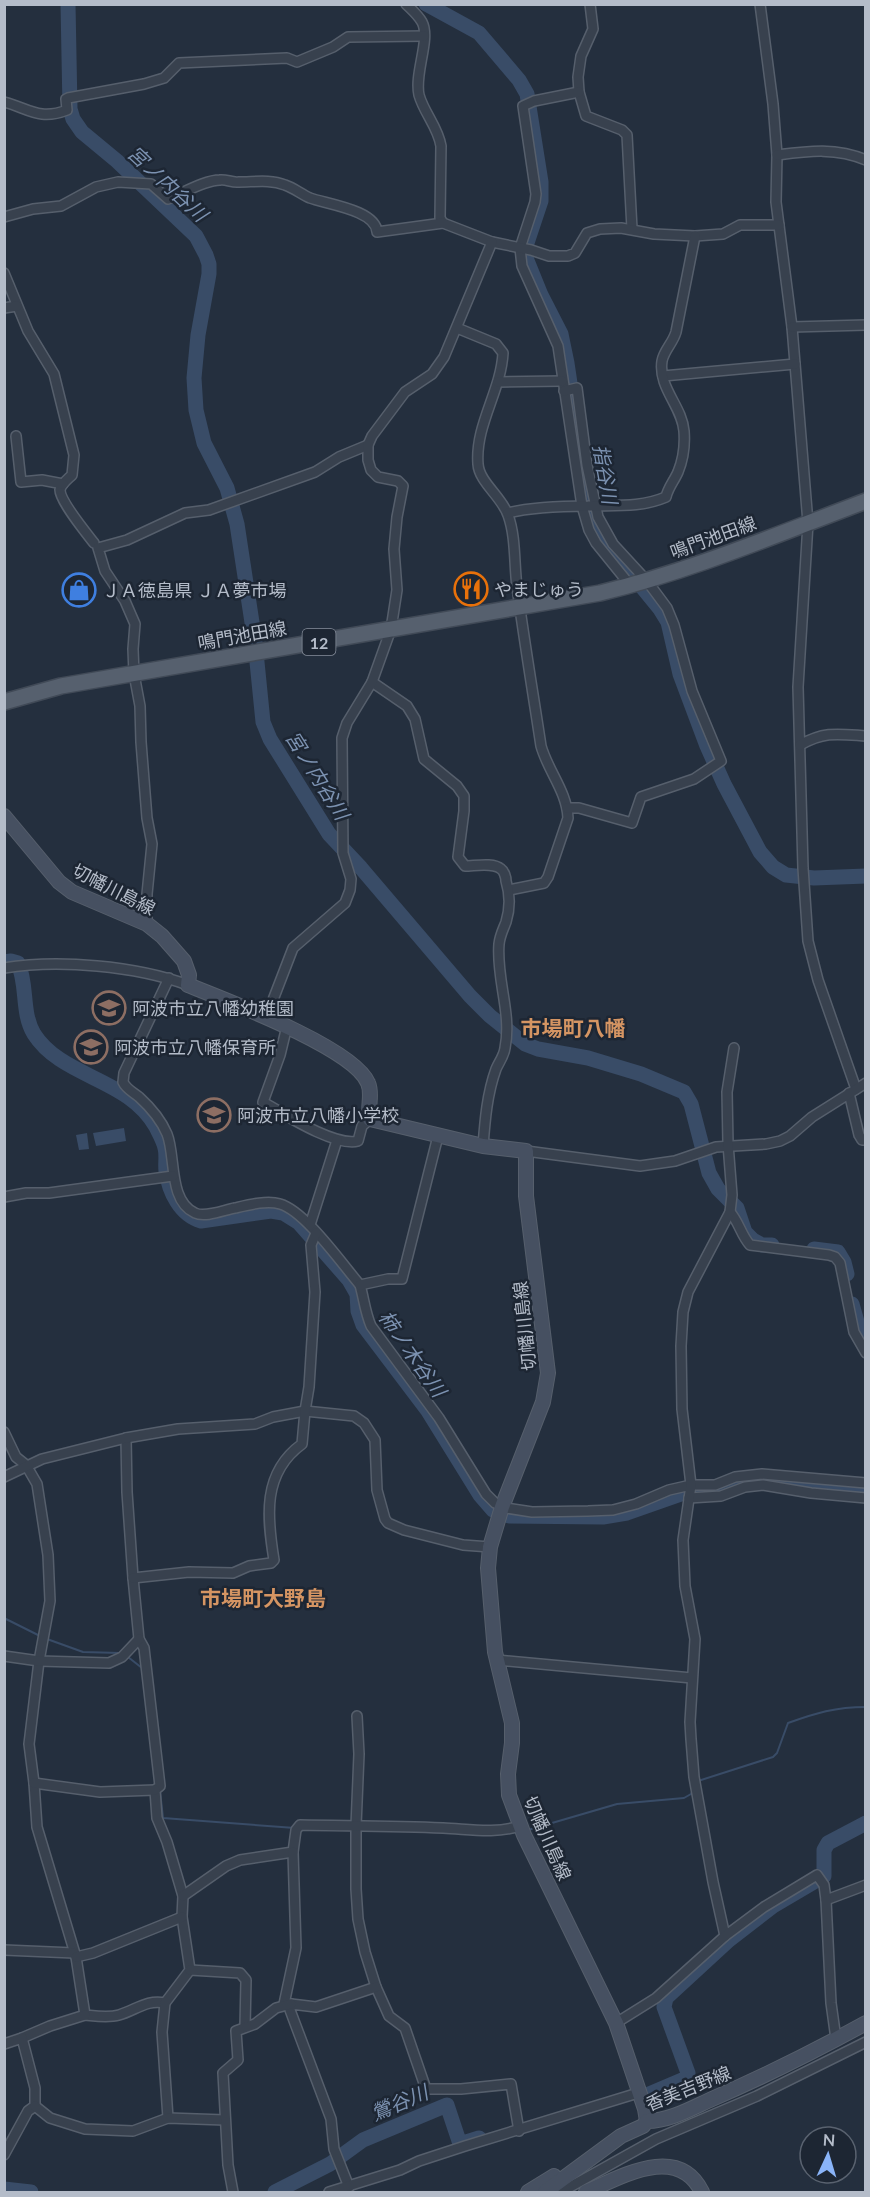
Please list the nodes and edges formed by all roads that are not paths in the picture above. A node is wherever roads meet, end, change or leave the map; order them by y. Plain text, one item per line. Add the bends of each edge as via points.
1 (406, 4) edge
2 (590, 4) edge
3 (760, 4) edge
4 (424, 36) junction
5 (579, 92) junction
6 (4, 102) edge
7 (777, 154) junction
8 (866, 160) edge
9 (4, 217) edge
10 (443, 224) junction
11 (779, 225) junction
12 (632, 229) junction
13 (695, 236) junction
14 (492, 242) junction
15 (525, 249) junction
16 (4, 273) edge
17 (17, 306) junction
18 (4, 308) edge
19 (866, 325) edge
20 (792, 327) junction
21 (457, 328) junction
22 (795, 364) junction
23 (663, 376) junction
24 (498, 382) junction
25 (567, 388) junction
26 (16, 436) dead end
27 (368, 445) junction
28 (63, 484) junction
29 (866, 501) edge
30 (589, 506) junction
31 (508, 513) junction
32 (808, 523) junction
33 (94, 543) dead end
34 (639, 583) junction
35 (520, 607) junction
36 (391, 629) junction
37 (134, 674) junction
38 (372, 682) junction
39 (4, 702) edge
40 (866, 736) edge
41 (800, 745) junction
42 (567, 808) junction
43 (4, 816) edge
44 (509, 890) junction
45 (147, 924) junction
46 (4, 968) edge
47 (169, 978) junction
48 (188, 985) junction
49 (266, 1018) junction
50 (287, 1026) junction
51 (734, 1048) dead end
52 (866, 1083) edge
53 (853, 1091) junction
54 (370, 1119) junction
55 (438, 1137) junction
56 (337, 1140) junction
57 (866, 1140) edge
58 (728, 1144) junction
59 (483, 1146) junction
60 (526, 1151) junction
61 (173, 1176) junction
62 (4, 1197) edge
63 (730, 1210) junction
64 (310, 1225) junction
65 (314, 1237) junction
66 (360, 1285) junction
67 (866, 1353) edge
68 (305, 1411) junction
69 (4, 1432) edge
70 (126, 1438) junction
71 (26, 1465) junction
72 (4, 1477) edge
73 (866, 1484) edge
74 (690, 1492) junction
75 (866, 1498) edge
76 (501, 1511) junction
77 (490, 1547) junction
78 (133, 1578) junction
79 (139, 1639) junction
80 (4, 1656) edge
81 (496, 1660) junction
82 (39, 1661) junction
83 (692, 1678) junction
84 (357, 1716) dead end
85 (34, 1783) junction
86 (157, 1788) junction
87 (356, 1828) junction
88 (522, 1829) junction
89 (292, 1852) junction
90 (866, 1885) edge
91 (183, 1896) junction
92 (826, 1900) junction
93 (182, 1917) junction
94 (725, 1936) junction
95 (4, 1950) edge
96 (75, 1955) junction
97 (190, 1970) junction
98 (376, 1987) junction
99 (165, 2003) junction
100 (288, 2004) junction
101 (85, 2015) junction
102 (616, 2023) junction
103 (866, 2023) edge
104 (245, 2027) junction
105 (22, 2038) junction
106 (836, 2039) junction
107 (866, 2042) edge
108 (4, 2044) edge
109 (638, 2093) junction
110 (35, 2106) junction
111 (168, 2118) junction
112 (225, 2120) junction
113 (647, 2121) junction
114 (518, 2128) junction
115 (600, 2151) junction
116 (4, 2155) edge
117 (349, 2187) junction
118 (233, 2193) edge
119 (329, 2193) edge
120 (528, 2193) edge
121 (545, 2193) edge
122 (561, 2193) edge
123 (586, 2193) edge
124 (702, 2193) edge

1 - 4 street via 423,24
2 - 5 street via 593,29 581,56
3 - 7 street
4 - 6 street via 348,37 297,62 287,58 179,63 164,78 66,99 67,110 60,113 38,114
4 - 10 street via 417,80 441,146
5 - 12 street via 586,116 627,135
5 - 15 street via 523,106 536,194
7 - 8 street via 838,152
7 - 11 street
9 - 10 street via 61,206 96,187 118,182 150,184 168,199 221,179 285,184 309,198 352,210 369,219 377,232
10 - 14 street
11 - 13 street via 740,225 723,234
11 - 20 street
12 - 13 street
12 - 15 street via 587,233 575,253 568,256 549,256
13 - 23 street via 676,332 662,361
14 - 15 street
14 - 21 street
15 - 25 street via 522,266 558,346
16 - 17 street
17 - 18 street
17 - 28 street via 54,374 74,455 72,475
19 - 20 street
20 - 22 street
21 - 24 street via 496,344 503,353
21 - 27 street via 432,374 405,392
22 - 23 street
22 - 32 street
23 - 30 street via 684,429 678,471 666,497 651,504
24 - 25 street
24 - 31 street via 483,426 478,464 481,476
25 - 30 street via 577,388
26 - 28 street via 21,482
27 - 36 street via 371,470 378,477 398,481 403,486 394,549 397,590
27 - 37 street via 315,472 209,510 185,513 98,549 105,571 133,615
28 - 33 street via 62,496
29 - 32 main road, 鳴門池田線 / 12
30 - 31 street
30 - 34 street
30 - 34 street via 589,530 596,543
31 - 35 street
32 - 34 main road, 鳴門池田線 / 12
32 - 41 street via 798,671
34 - 35 main road, 鳴門池田線 / 12
34 - 42 street via 667,608 692,691 721,761 694,779 641,796 633,823
35 - 36 main road, 鳴門池田線 / 12
35 - 42 street via 541,746
36 - 37 main road, 鳴門池田線 / 12
36 - 38 street
37 - 39 main road, 鳴門池田線 / 12 via 61,686
37 - 45 street via 152,844
38 - 44 street via 407,705 415,719 424,759 464,796 458,858 465,866 501,869
38 - 49 street via 342,738 343,853 351,879 350,890 345,903 293,948
40 - 41 street via 827,734
41 - 53 street via 808,941
42 - 44 street via 568,818 544,883
43 - 45 main road, 切幡川島線 via 58,882 72,892
44 - 59 street via 499,948 501,991 507,1007 505,1050 488,1102
45 - 48 main road, 切幡川島線 via 184,961
46 - 47 street via 86,966
47 - 48 street
47 - 61 street via 123,1082 167,1134
48 - 49 main road
49 - 50 main road
50 - 54 main road via 360,1071 369,1083
50 - 56 street via 263,1102
51 - 58 street via 728,1092
52 - 53 street
53 - 57 street via 859,1135
53 - 58 street via 780,1141
54 - 55 main road
54 - 56 street via 362,1126 358,1141
55 - 59 main road
55 - 66 street via 402,1279
56 - 64 street
58 - 60 street via 675,1161 640,1166
58 - 63 street
59 - 60 main road
60 - 76 main road, 切幡川島線 via 526,1196 548,1383
61 - 62 street
61 - 64 street via 178,1193 195,1213 280,1204
63 - 67 street via 750,1245 835,1257 840,1263 854,1332
63 - 74 street via 688,1292 683,1312 682,1409
64 - 65 street
65 - 66 street
65 - 68 street via 315,1292
66 - 76 street via 371,1326
68 - 70 street via 255,1424 178,1428
68 - 77 street via 354,1416 373,1434 377,1490 388,1523 463,1545
68 - 78 street via 302,1444 282,1465 269,1496 268,1522 274,1560 271,1563 233,1573 189,1572
69 - 71 street via 16,1456
70 - 71 street
70 - 78 street
71 - 72 street
71 - 82 street via 41,1498 48,1555 50,1601
73 - 74 street via 762,1474 735,1477
74 - 75 street via 703,1499 763,1485
74 - 76 street via 669,1490 613,1510
74 - 83 street via 683,1540 685,1586 695,1639
76 - 77 main road, 切幡川島線
77 - 81 main road, 切幡川島線 via 488,1568
78 - 79 street
79 - 82 street via 110,1663
79 - 86 street via 144,1648
80 - 82 street
81 - 83 street
81 - 88 main road, 切幡川島線 via 512,1723 509,1795
82 - 85 street via 29,1744
83 - 94 street via 694,1777
84 - 87 street
85 - 86 street via 100,1792
85 - 96 street via 37,1827
86 - 91 street via 157,1818
87 - 88 street
87 - 89 street via 296,1828
87 - 98 street via 358,1919
88 - 102 main road, 切幡川島線
89 - 91 street via 233,1863
89 - 100 street via 296,1948
90 - 92 street
91 - 93 street
92 - 94 street via 817,1875
92 - 106 street
93 - 96 street via 93,1953
93 - 97 street
94 - 102 street via 656,1998
95 - 96 street
96 - 101 street
97 - 99 street
97 - 104 street via 240,1973 246,1980
98 - 100 street via 316,2007
98 - 114 street via 389,2016 405,2028 426,2089 511,2084
99 - 101 street via 145,2003 108,2017
99 - 111 street via 162,2032
100 - 104 street
100 - 117 street via 331,2119 333,2143
101 - 105 street
102 - 109 main road, 切幡川島線
103 - 106 main road, 香美吉野線
104 - 112 street via 236,2031 238,2060 222,2073
105 - 108 street
105 - 110 street via 35,2088
106 - 113 main road, 香美吉野線 via 786,2066 677,2114
107 - 122 street via 757,2096 656,2139
109 - 113 main road, 切幡川島線
109 - 114 street
110 - 111 street via 50,2118 85,2129 133,2131
110 - 116 street via 28,2110
111 - 112 street
112 - 118 street
113 - 115 main road, 香美吉野線
114 - 117 street
115 - 120 main road, 香美吉野線 via 584,2155
115 - 121 main road
117 - 119 street
123 - 124 main road via 645,2168 664,2166 690,2176

